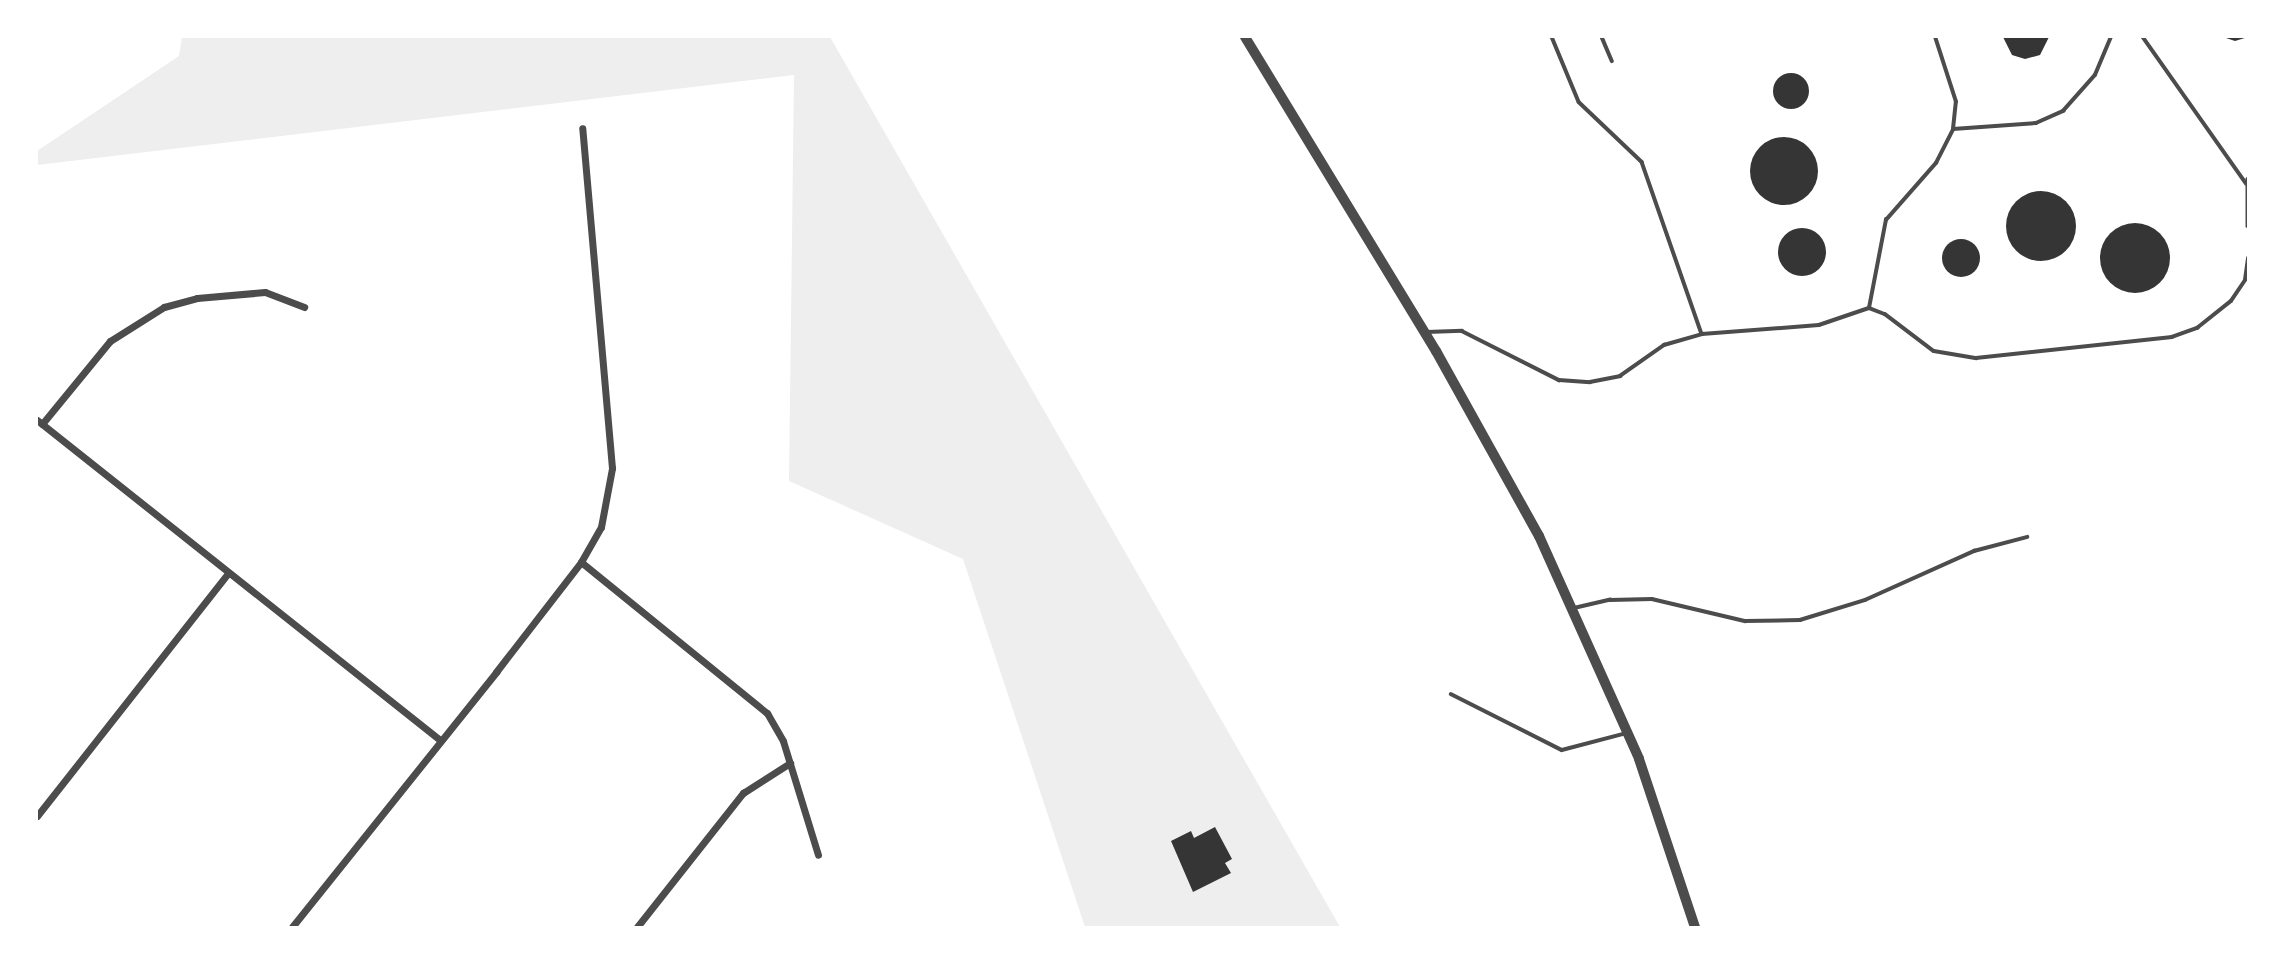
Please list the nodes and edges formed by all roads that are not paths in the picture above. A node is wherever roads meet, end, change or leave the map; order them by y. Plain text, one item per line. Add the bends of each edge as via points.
1 (1245, 37) edge
2 (1552, 37) edge
3 (1602, 37) edge
4 (1935, 37) edge
5 (2111, 37) edge
6 (2143, 37) edge
7 (1612, 61) dead end
8 (582, 128) dead end
9 (1953, 129) junction
10 (2247, 181) edge
11 (2248, 226) edge
12 (2248, 258) edge
13 (304, 307) dead end
14 (1869, 308) junction
15 (1425, 332) junction
16 (1702, 334) junction
17 (39, 422) edge
18 (2027, 537) dead end
19 (581, 562) junction
20 (228, 573) junction
21 (1574, 608) junction
22 (1451, 695) dead end
23 (1629, 733) junction
24 (440, 740) junction
25 (790, 763) junction
26 (37, 816) edge
27 (818, 855) dead end
28 (292, 927) edge
29 (637, 927) edge
30 (1695, 927) edge

1 - 15 street
2 - 16 lane via 1579,102 1643,162
3 - 7 lane
4 - 9 lane via 1956,102
5 - 9 lane via 2095,75 2063,111 2036,123
6 - 10 lane
8 - 19 street via 612,468 601,527
9 - 14 lane via 1936,163 1886,219
10 - 11 lane
12 - 14 lane via 2245,280 2231,301 2197,328 2172,337 1976,358 1934,351 1885,314
13 - 17 street via 265,292 197,298 164,307 110,341
14 - 16 lane via 1819,325
15 - 16 lane via 1462,331 1559,380 1590,382 1620,376 1664,345
15 - 21 street
17 - 20 street
18 - 21 lane via 1974,551 1865,600 1800,620 1745,621 1652,599 1610,600
19 - 24 street
19 - 25 street via 757,702 775,725
20 - 24 street
20 - 26 street
21 - 23 street
22 - 23 lane via 1562,750
23 - 30 street
24 - 28 street
25 - 27 street
25 - 29 street via 743,793

